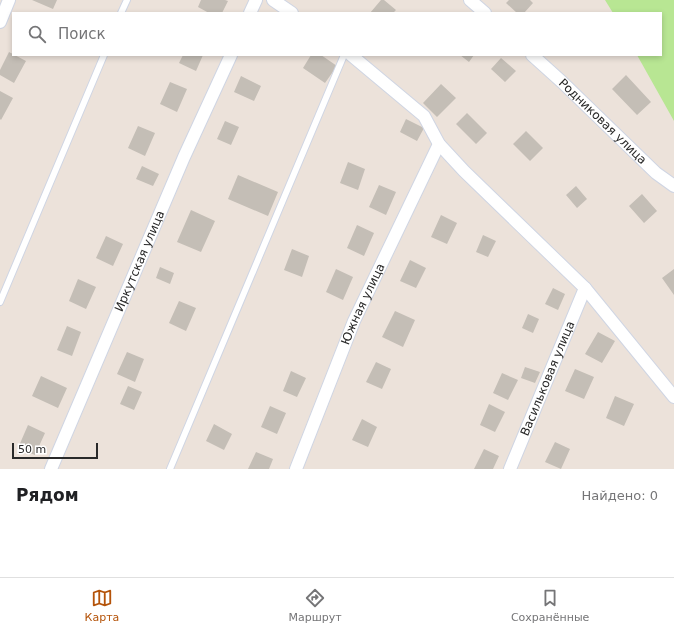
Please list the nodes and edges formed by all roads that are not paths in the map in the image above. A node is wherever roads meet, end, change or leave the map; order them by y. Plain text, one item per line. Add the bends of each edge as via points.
1 (10, 0) edge
2 (127, 0) edge
3 (256, 0) edge
4 (274, 0) edge
5 (470, 0) edge
6 (121, 12) edge
7 (250, 12) edge
8 (291, 12) edge
9 (484, 12) edge
10 (0, 22) edge
11 (104, 56) edge
12 (231, 56) edge
13 (344, 56) edge
14 (352, 56) edge
15 (533, 56) edge
16 (439, 144) junction
17 (674, 185) edge
18 (585, 288) junction
19 (0, 302) edge
20 (674, 397) edge
21 (51, 469) edge
22 (170, 469) edge
23 (296, 469) edge
24 (510, 469) edge

1 - 10 street
2 - 6 lane
3 - 7 street
4 - 8 street
5 - 9 street
11 - 19 lane
12 - 21 street, Иркутская улица via 184,157
13 - 22 lane
14 - 16 street via 424,116
15 - 17 street, Родниковая улица via 656,173
16 - 18 street
16 - 23 street, Южная улица via 354,321
18 - 20 street
18 - 24 street, Васильковая улица

